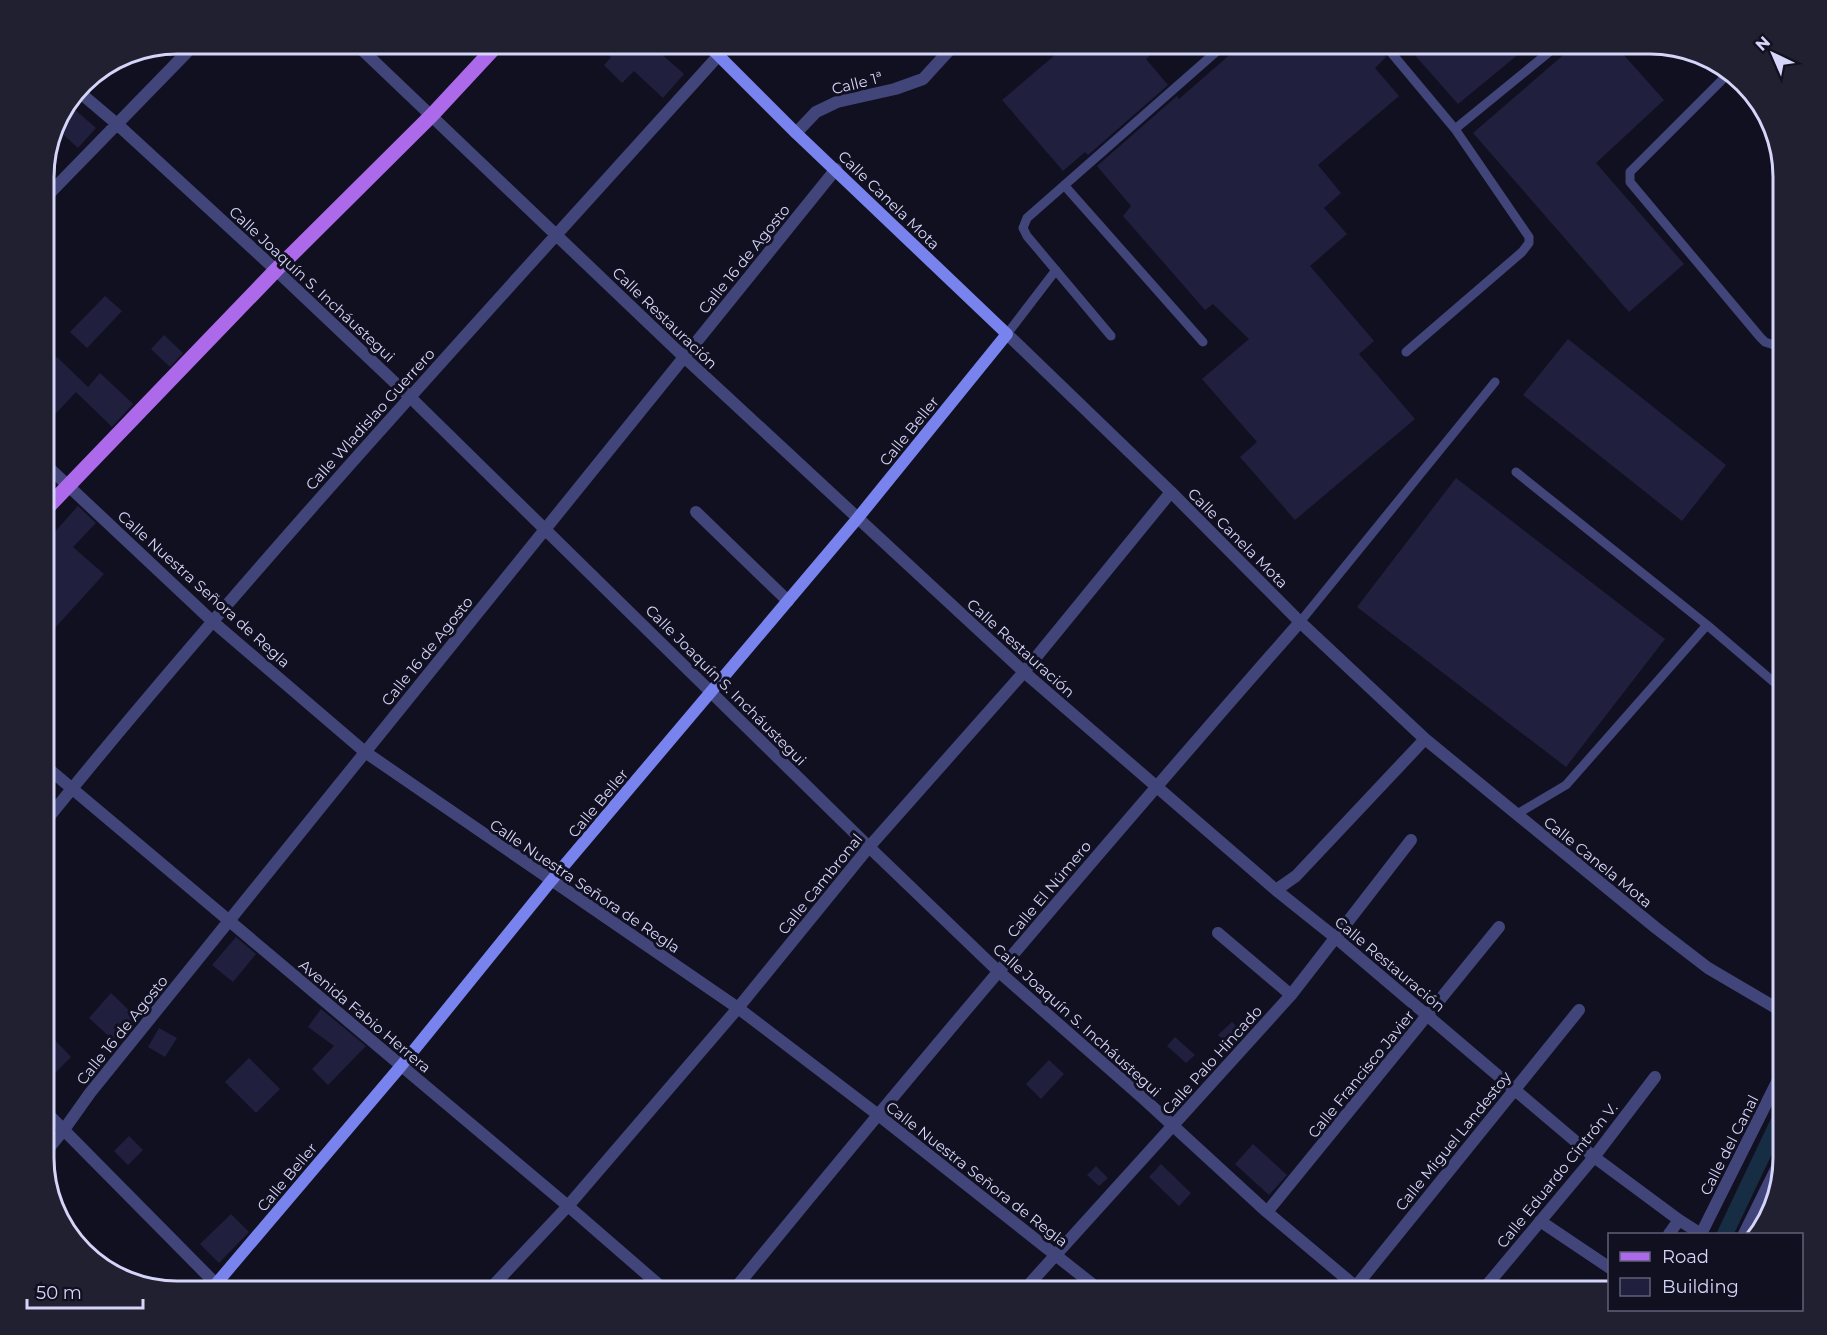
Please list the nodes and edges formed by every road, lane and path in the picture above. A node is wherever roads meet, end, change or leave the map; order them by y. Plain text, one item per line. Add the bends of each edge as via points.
1 (185, 54) edge
2 (367, 54) edge
3 (489, 54) edge
4 (946, 54) edge
5 (1214, 54) edge
6 (1392, 54) edge
7 (1547, 54) edge
8 (719, 55) joint
9 (1724, 78) edge
10 (84, 96) edge
11 (432, 115) junction
12 (117, 124) junction
13 (1455, 129) junction
14 (796, 133) junction
15 (836, 169) junction
16 (1064, 185) junction
17 (54, 189) edge
18 (558, 234) junction
19 (276, 270) junction
20 (1056, 270) junction
21 (1007, 334) junction
22 (1111, 336) dead end
23 (1203, 342) dead end
24 (1773, 345) edge
25 (1406, 351) dead end
26 (684, 357) junction
27 (1495, 382) dead end
28 (410, 397) junction
29 (54, 472) edge
30 (1516, 472) dead end
31 (69, 485) junction
32 (1171, 492) junction
33 (54, 501) edge
34 (696, 512) dead end
35 (857, 519) junction
36 (546, 528) junction
37 (788, 601) junction
38 (212, 621) junction
39 (1300, 622) junction
40 (1707, 625) junction
41 (1024, 672) junction
42 (1773, 681) edge
43 (712, 692) junction
44 (1425, 739) junction
45 (365, 752) junction
46 (54, 773) edge
47 (1156, 786) junction
48 (72, 788) junction
49 (54, 810) edge
50 (1517, 814) junction
51 (1411, 840) dead end
52 (870, 847) junction
53 (551, 881) junction
54 (1276, 890) junction
55 (229, 921) junction
56 (1499, 927) dead end
57 (1218, 933) dead end
58 (1336, 938) junction
59 (999, 971) junction
60 (1291, 995) junction
61 (1773, 1006) edge
62 (738, 1008) junction
63 (1579, 1010) dead end
64 (1428, 1016) junction
65 (401, 1065) junction
66 (1655, 1077) dead end
67 (1513, 1090) junction
68 (1773, 1092) edge
69 (877, 1114) junction
70 (54, 1121) edge
71 (1172, 1126) junction
72 (63, 1131) junction
73 (54, 1142) edge
74 (1594, 1157) junction
75 (1771, 1180) edge
76 (568, 1206) junction
77 (1267, 1212) junction
78 (1679, 1220) junction
79 (1540, 1221) junction
80 (1670, 1233) edge
81 (1699, 1233) edge
82 (1702, 1233) edge
83 (1745, 1233) edge
84 (1056, 1255) junction
85 (1608, 1267) edge
86 (208, 1281) edge
87 (223, 1281) edge
88 (498, 1281) edge
89 (653, 1281) edge
90 (742, 1281) edge
91 (1033, 1281) edge
92 (1088, 1281) edge
93 (1346, 1281) edge
94 (1363, 1281) edge
95 (1491, 1281) edge

1 - 12 street
2 - 11 street, Calle Restauración
3 - 11 main road
4 - 14 street, Calle 1ª via 923,78 895,89 837,102 816,112
5 - 16 lane
6 - 13 lane
7 - 13 lane
8 - 14 main road, Calle Canela Mota
8 - 18 street, Calle Wladislao Guerrero
9 - 24 lane via 1630,172 1630,182 1760,337
10 - 12 street, Calle Joaquín S. Incháustegui
11 - 18 street, Calle Restauración
11 - 19 main road
12 - 17 street
12 - 19 street, Calle Joaquín S. Incháustegui
13 - 25 lane via 1529,237 1529,243
14 - 15 main road, Calle Canela Mota
15 - 21 main road, Calle Canela Mota
15 - 26 street, Calle 16 de Agosto
16 - 20 lane via 1026,218 1023,228
16 - 23 lane
18 - 26 street, Calle Restauración
18 - 28 street, Calle Wladislao Guerrero
19 - 28 street, Calle Joaquín S. Incháustegui
19 - 31 main road
20 - 21 lane
20 - 22 lane
21 - 32 street, Calle Canela Mota
21 - 35 main road, Calle Beller
26 - 35 street, Calle Restauración
26 - 36 street, Calle 16 de Agosto
27 - 39 lane
28 - 36 street, Calle Joaquín S. Incháustegui
28 - 38 street, Calle Wladislao Guerrero
29 - 31 street, Calle Nuestra Señora de Regla
30 - 40 lane
31 - 33 main road
31 - 38 street, Calle Nuestra Señora de Regla
32 - 39 street, Calle Canela Mota
32 - 41 street, Calle Cambronal
34 - 37 street
35 - 37 main road, Calle Beller
35 - 41 street, Calle Restauración
36 - 43 street, Calle Joaquín S. Incháustegui
36 - 45 street, Calle 16 de Agosto
37 - 43 main road, Calle Beller
38 - 45 street, Calle Nuestra Señora de Regla
38 - 48 street, Calle Wladislao Guerrero
39 - 44 street, Calle Canela Mota
39 - 47 street, Calle El Número
40 - 42 lane
40 - 50 lane via 1566,785
41 - 47 street, Calle Restauración
41 - 52 street, Calle Cambronal
43 - 52 street, Calle Joaquín S. Incháustegui
43 - 53 main road, Calle Beller
44 - 50 street, Calle Canela Mota
44 - 54 street via 1296,876
45 - 53 street, Calle Nuestra Señora de Regla
45 - 55 street, Calle 16 de Agosto
46 - 48 street, Avenida Fabio Herrera
47 - 54 street, Calle Restauración
47 - 59 street, Calle El Número
48 - 49 street, Calle Wladislao Guerrero
48 - 55 street, Avenida Fabio Herrera
50 - 61 street, Calle Canela Mota via 1708,968
51 - 58 street, Calle Palo Hincado
52 - 59 street, Calle Joaquín S. Incháustegui
52 - 62 street, Calle Cambronal
53 - 62 street, Calle Nuestra Señora de Regla
53 - 65 main road, Calle Beller
54 - 58 street, Calle Restauración
55 - 65 street, Avenida Fabio Herrera
55 - 72 street, Calle 16 de Agosto
56 - 64 street, Calle Francisco Javier
57 - 60 street
58 - 60 street, Calle Palo Hincado
58 - 64 street, Calle Restauración
59 - 69 street, Calle El Número
59 - 71 street, Calle Joaquín S. Incháustegui
60 - 71 street, Calle Palo Hincado
62 - 69 street, Calle Nuestra Señora de Regla
62 - 76 street, Calle Cambronal
63 - 67 street, Calle Miguel Landestoy
64 - 67 street, Calle Restauración
64 - 77 street, Calle Francisco Javier
65 - 76 street, Avenida Fabio Herrera
65 - 87 main road, Calle Beller
66 - 74 street, Calle Eduardo Cintrón V.
67 - 74 street, Calle Restauración
67 - 94 street, Calle Miguel Landestoy
68 - 82 street, Calle del Canal
69 - 84 street, Calle Nuestra Señora de Regla
69 - 90 street, Calle El Número
70 - 72 street
71 - 77 street, Calle Joaquín S. Incháustegui
71 - 84 street, Calle Palo Hincado
72 - 73 street, Calle 16 de Agosto
72 - 86 street
74 - 78 street, Calle Restauración
74 - 79 street, Calle Eduardo Cintrón V.
75 - 83 street
76 - 88 street, Calle Cambronal
76 - 89 street, Avenida Fabio Herrera
77 - 93 street, Calle Joaquín S. Incháustegui
78 - 80 street
78 - 81 street, Calle Restauración
79 - 85 street
79 - 95 street, Calle Eduardo Cintrón V.
84 - 91 street, Calle Palo Hincado
84 - 92 street, Calle Nuestra Señora de Regla

